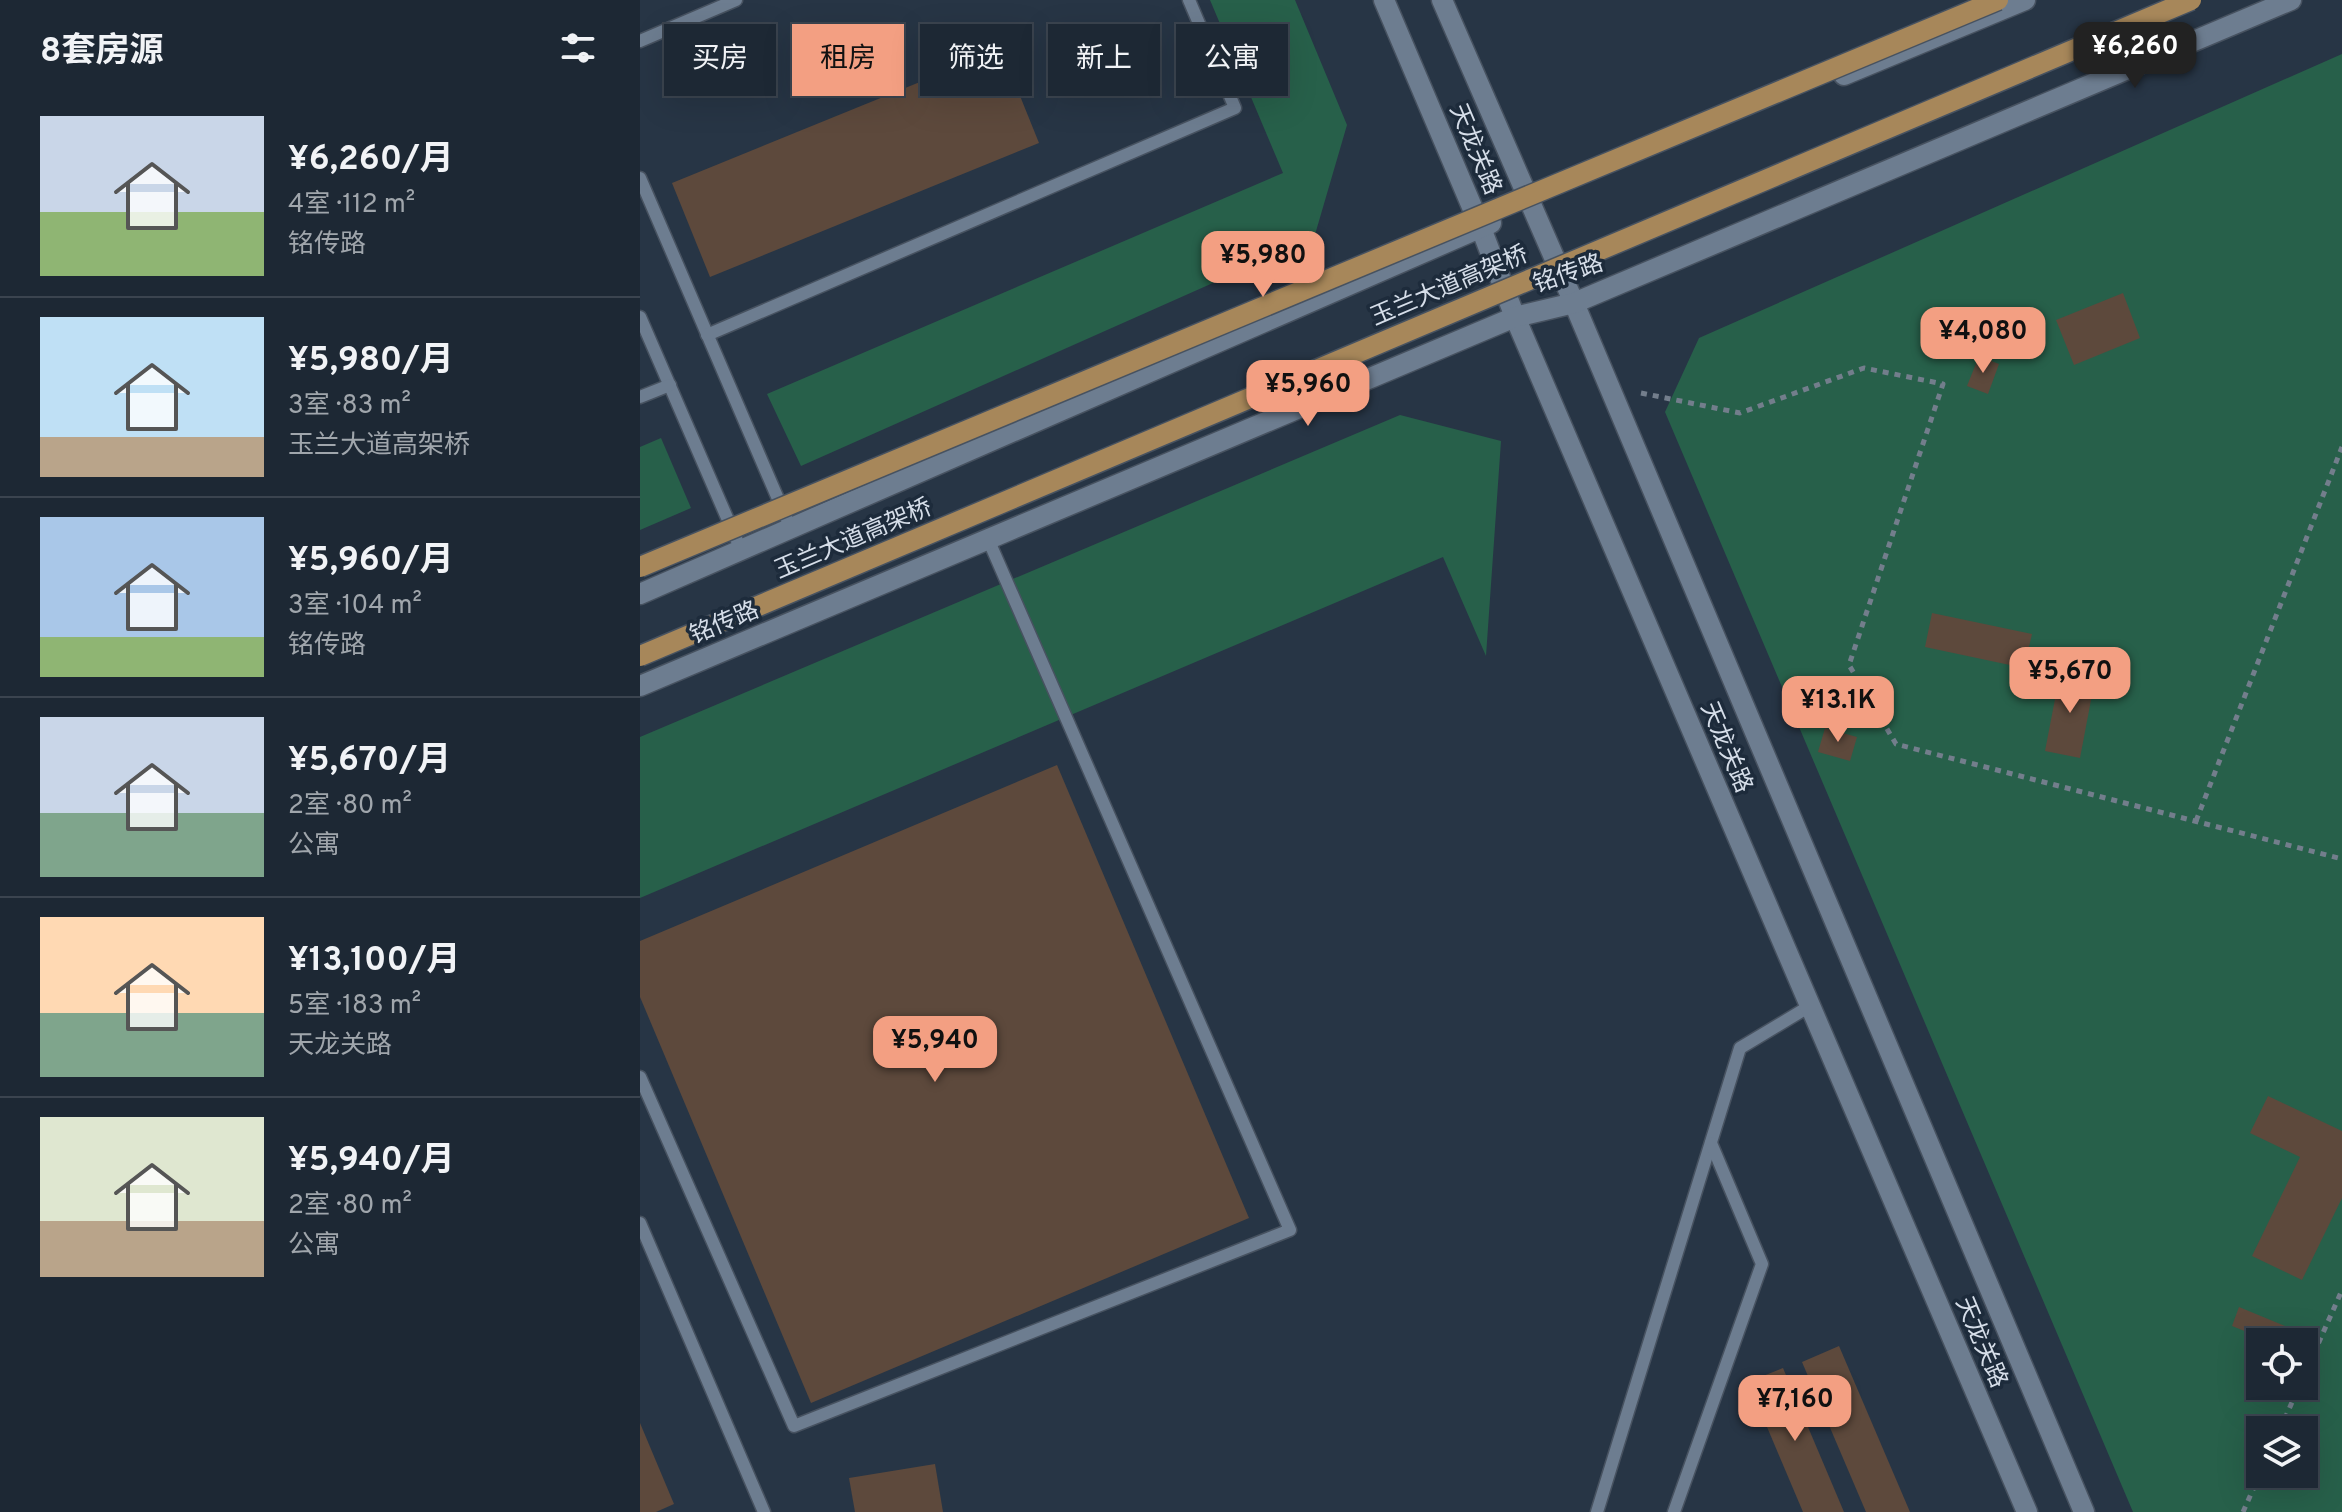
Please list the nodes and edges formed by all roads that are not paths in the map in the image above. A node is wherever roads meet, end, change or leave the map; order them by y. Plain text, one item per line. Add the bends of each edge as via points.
1 (736, 0) edge
2 (1189, 0) edge
3 (1384, 0) edge
4 (1442, 0) edge
5 (1998, 0) edge
6 (2025, 0) edge
7 (2191, 0) edge
8 (2291, 0) edge
9 (640, 41) edge
10 (640, 178) edge
11 (1528, 201) junction
12 (1481, 228) junction
13 (1574, 303) junction
14 (640, 317) edge
15 (1515, 317) junction
16 (707, 335) junction
17 (670, 385) junction
18 (640, 397) edge
19 (791, 529) junction
20 (988, 539) junction
21 (741, 550) junction
22 (640, 567) edge
23 (640, 594) edge
24 (640, 656) edge
25 (640, 686) edge
26 (1810, 1006) junction
27 (640, 1077) edge
28 (1711, 1143) junction
29 (640, 1223) edge
30 (764, 1512) edge
31 (1597, 1512) edge
32 (1674, 1512) edge
33 (2027, 1512) edge
34 (2084, 1512) edge

1 - 9 lane
2 - 16 lane via 1235,108
3 - 12 main road, 天龙关路
4 - 11 main road, 天龙关路
5 - 22 main road, bridge
6 - 11 main road
7 - 24 main road, 玉兰大道高架桥, bridge
8 - 13 main road, 铭传路
10 - 16 lane
11 - 12 main road
11 - 13 main road, 天龙关路
12 - 15 main road, 天龙关路
12 - 19 main road
13 - 15 main road, 铭传路
13 - 34 main road, 天龙关路
14 - 17 lane
15 - 20 main road, 铭传路
15 - 26 main road, 天龙关路
16 - 19 lane
17 - 18 lane
17 - 21 lane
19 - 21 main road
20 - 25 main road, 铭传路
20 - 27 lane via 1290,1230 794,1426
21 - 23 main road
26 - 28 lane via 1740,1048
26 - 33 main road, 天龙关路
28 - 31 lane
28 - 32 lane via 1762,1264
29 - 30 lane

